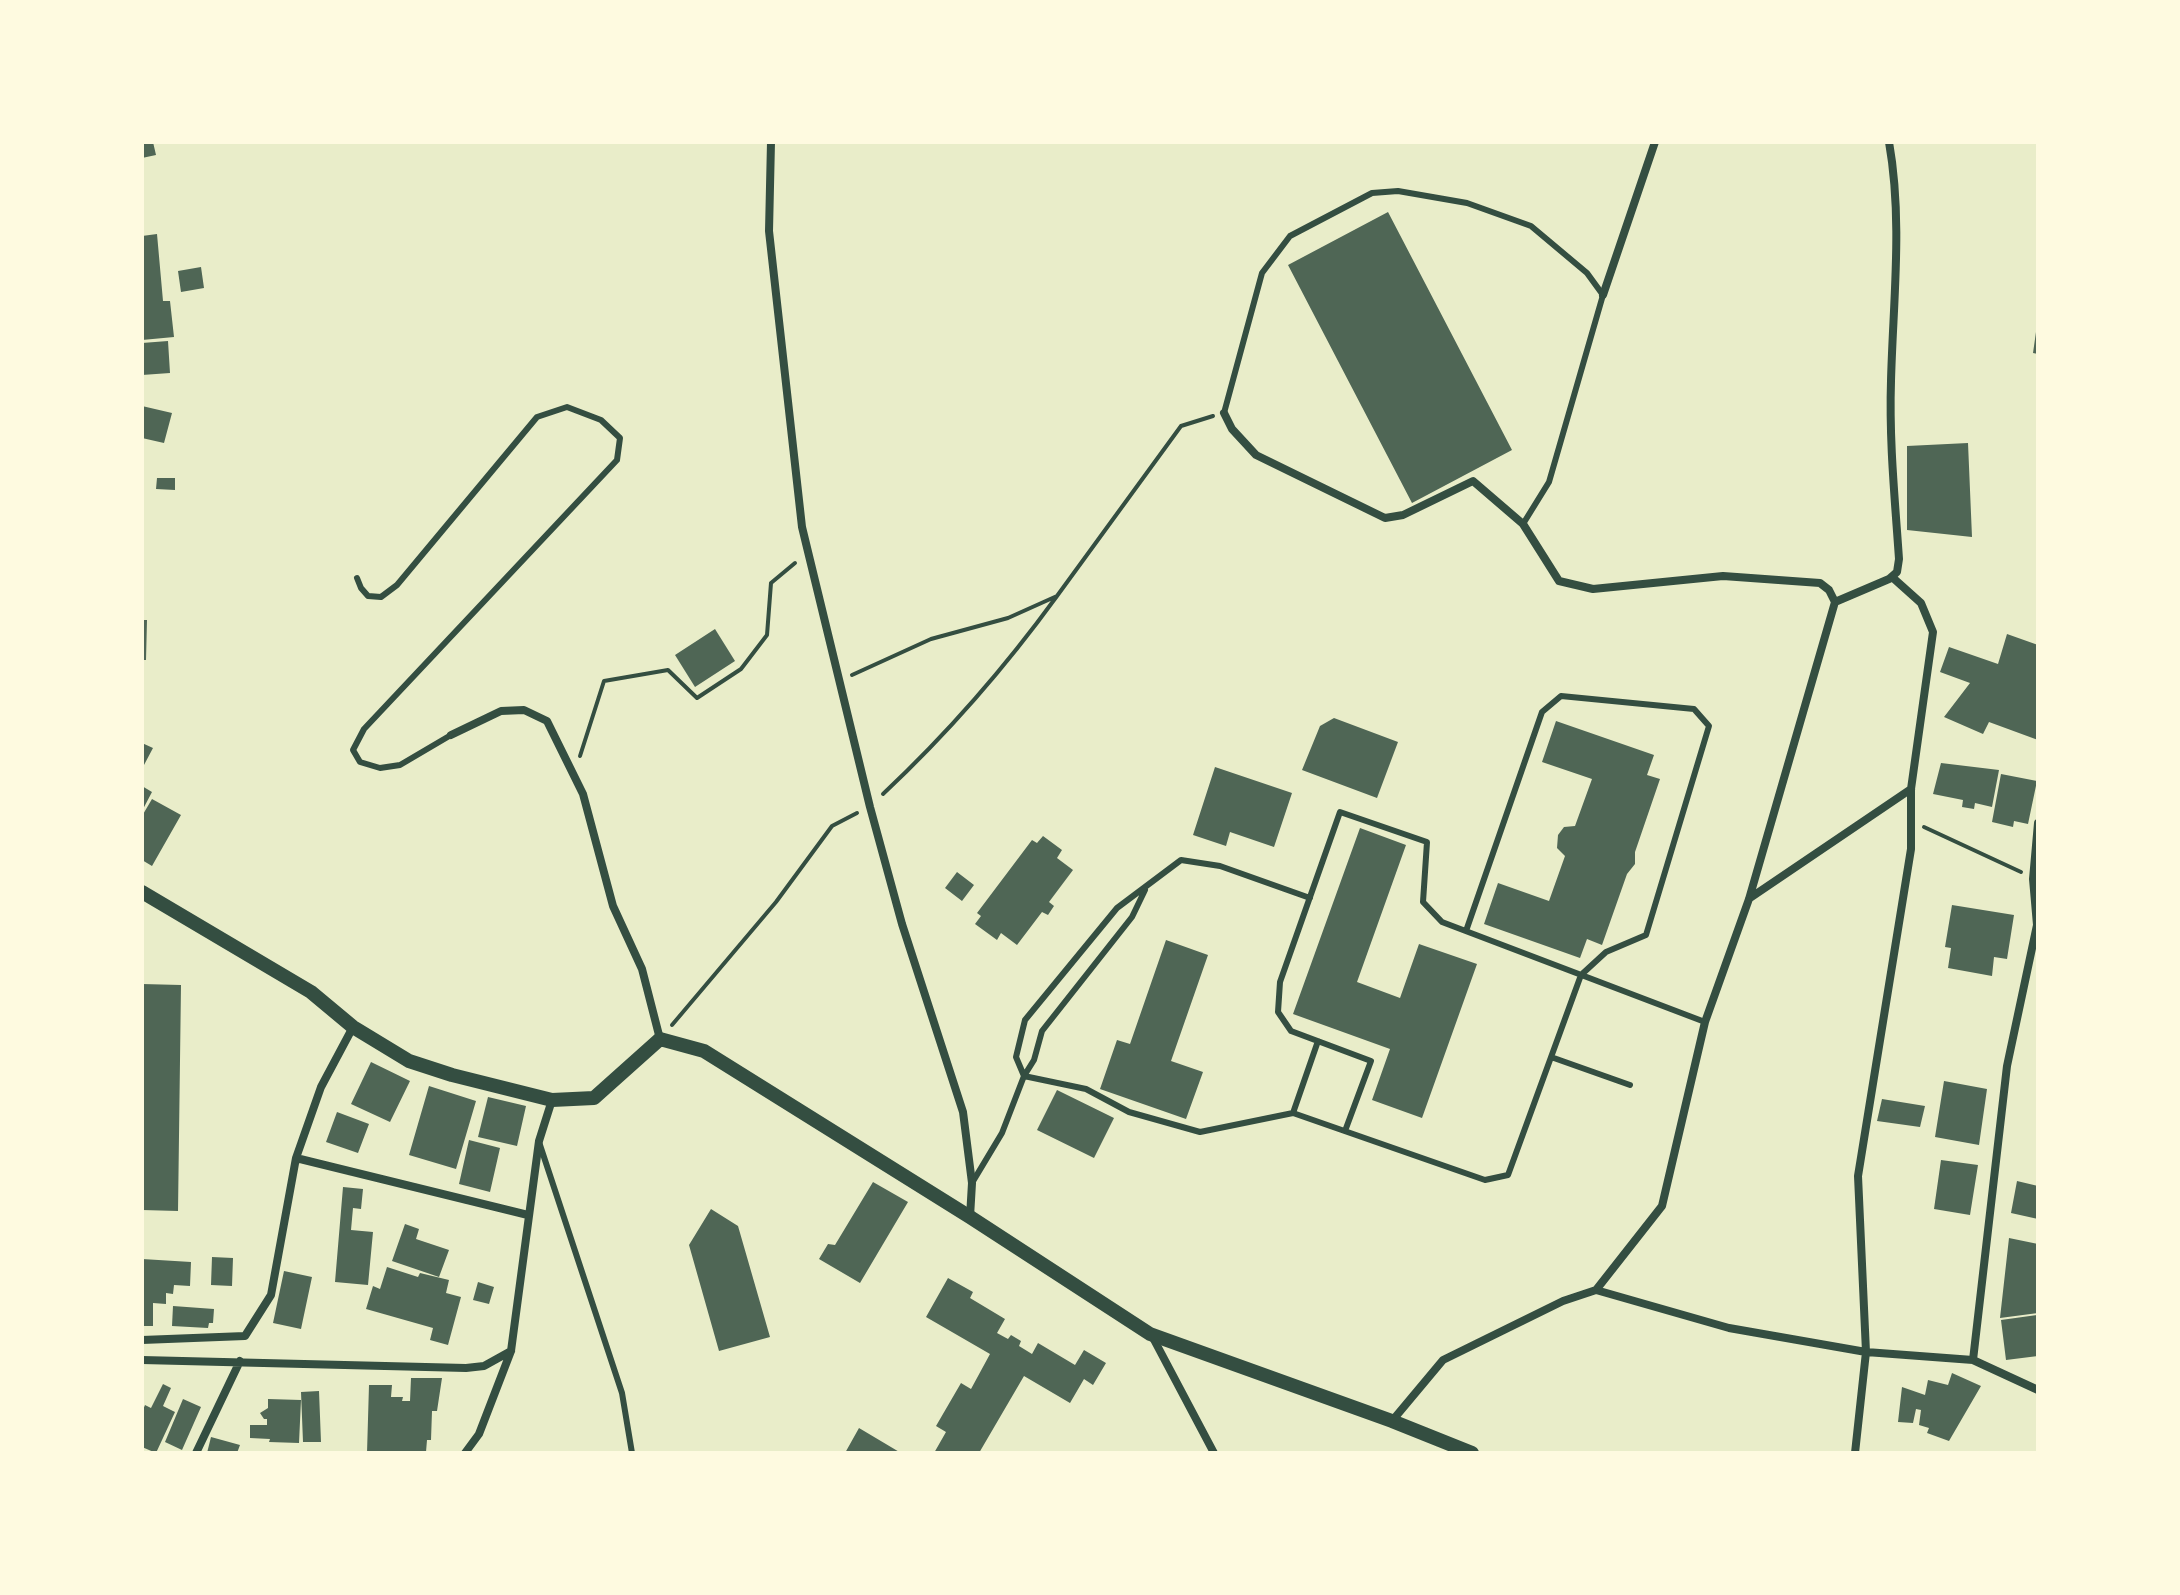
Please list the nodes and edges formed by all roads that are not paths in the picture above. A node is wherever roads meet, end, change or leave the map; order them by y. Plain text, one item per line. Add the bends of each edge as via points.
1 (771, 142) edge
2 (1655, 142) edge
3 (1889, 142) edge
4 (1603, 295) junction
5 (1224, 413) joint
6 (1523, 524) junction
7 (1892, 577) junction
8 (357, 578) dead end
9 (1835, 602) junction
10 (451, 735) joint
11 (1911, 789) junction
12 (2038, 823) edge
13 (1145, 888) junction
14 (142, 892) edge
15 (1310, 898) junction
16 (1749, 899) junction
17 (2037, 925) edge
18 (1466, 931) junction
19 (1581, 975) junction
20 (1705, 1022) junction
21 (353, 1027) junction
22 (660, 1039) junction
23 (1318, 1041) junction
24 (1551, 1057) junction
25 (1024, 1076) junction
26 (1630, 1085) dead end
27 (552, 1100) junction
28 (1293, 1113) junction
29 (1345, 1131) junction
30 (539, 1141) junction
31 (296, 1158) junction
32 (972, 1183) junction
33 (528, 1215) junction
34 (970, 1217) junction
35 (1596, 1290) junction
36 (1150, 1334) junction
37 (142, 1340) edge
38 (511, 1351) junction
39 (1866, 1352) junction
40 (142, 1360) edge
41 (1973, 1360) junction
42 (240, 1361) junction
43 (2038, 1390) edge
44 (1392, 1421) junction
45 (196, 1453) edge
46 (465, 1453) edge
47 (632, 1453) edge
48 (1214, 1453) edge
49 (1472, 1453) edge
50 (1855, 1453) edge

1 - 32 street via 769,231 802,527 902,924 963,1112
2 - 4 street
3 - 7 street via 1896,180 1891,384 1899,559
4 - 5 lane via 1587,273 1531,226 1467,203 1398,191 1372,193 1290,236 1262,273
4 - 6 lane via 1549,482
5 - 6 street via 1256,455 1385,518 1403,515 1473,481
6 - 9 street via 1559,581 1593,589 1723,576 1820,583
7 - 9 street
7 - 11 street via 1921,603 1933,632
8 - 10 lane via 368,596 381,597 397,585 537,417 567,407 601,420 620,438 617,460 373,718 353,750 360,762 380,768 400,765
9 - 16 street
10 - 22 street via 501,711 524,710 547,721 583,794 613,906 642,969
11 - 16 street
11 - 39 street via 1911,849 1858,1176
12 - 17 street via 2033,879
13 - 15 lane via 1181,860 1220,866
13 - 25 lane via 1132,917 1042,1031
13 - 25 lane via 1117,908 1025,1020 1016,1057
14 - 21 street via 311,992
15 - 18 lane via 1340,812 1427,842 1423,902 1442,922
15 - 23 lane via 1280,982 1278,1012 1291,1031
16 - 20 street
17 - 41 street via 2007,1066
18 - 19 lane
18 - 19 lane via 1542,712 1561,696 1694,709 1709,726 1646,935 1606,952
19 - 20 lane
19 - 24 lane
20 - 35 street via 1662,1206
21 - 27 street via 409,1061
21 - 31 street via 321,1087
22 - 27 street via 594,1098
22 - 34 street via 704,1051
23 - 28 lane
23 - 29 lane via 1371,1061
24 - 26 lane
24 - 29 lane via 1508,1175 1485,1180
25 - 28 lane via 1086,1089 1129,1112 1200,1132
25 - 32 lane via 1002,1133
27 - 30 street
28 - 29 lane
30 - 33 street
30 - 47 lane via 622,1393
31 - 33 street
31 - 37 street via 271,1295 245,1336
32 - 34 street
33 - 38 street
34 - 36 street
35 - 39 street via 1729,1328
35 - 44 street via 1443,1360
36 - 44 street
36 - 48 street
38 - 42 street via 484,1366 466,1368
38 - 46 street via 479,1434
39 - 41 street
39 - 50 street
40 - 42 street
41 - 43 street
42 - 45 street
44 - 49 street

